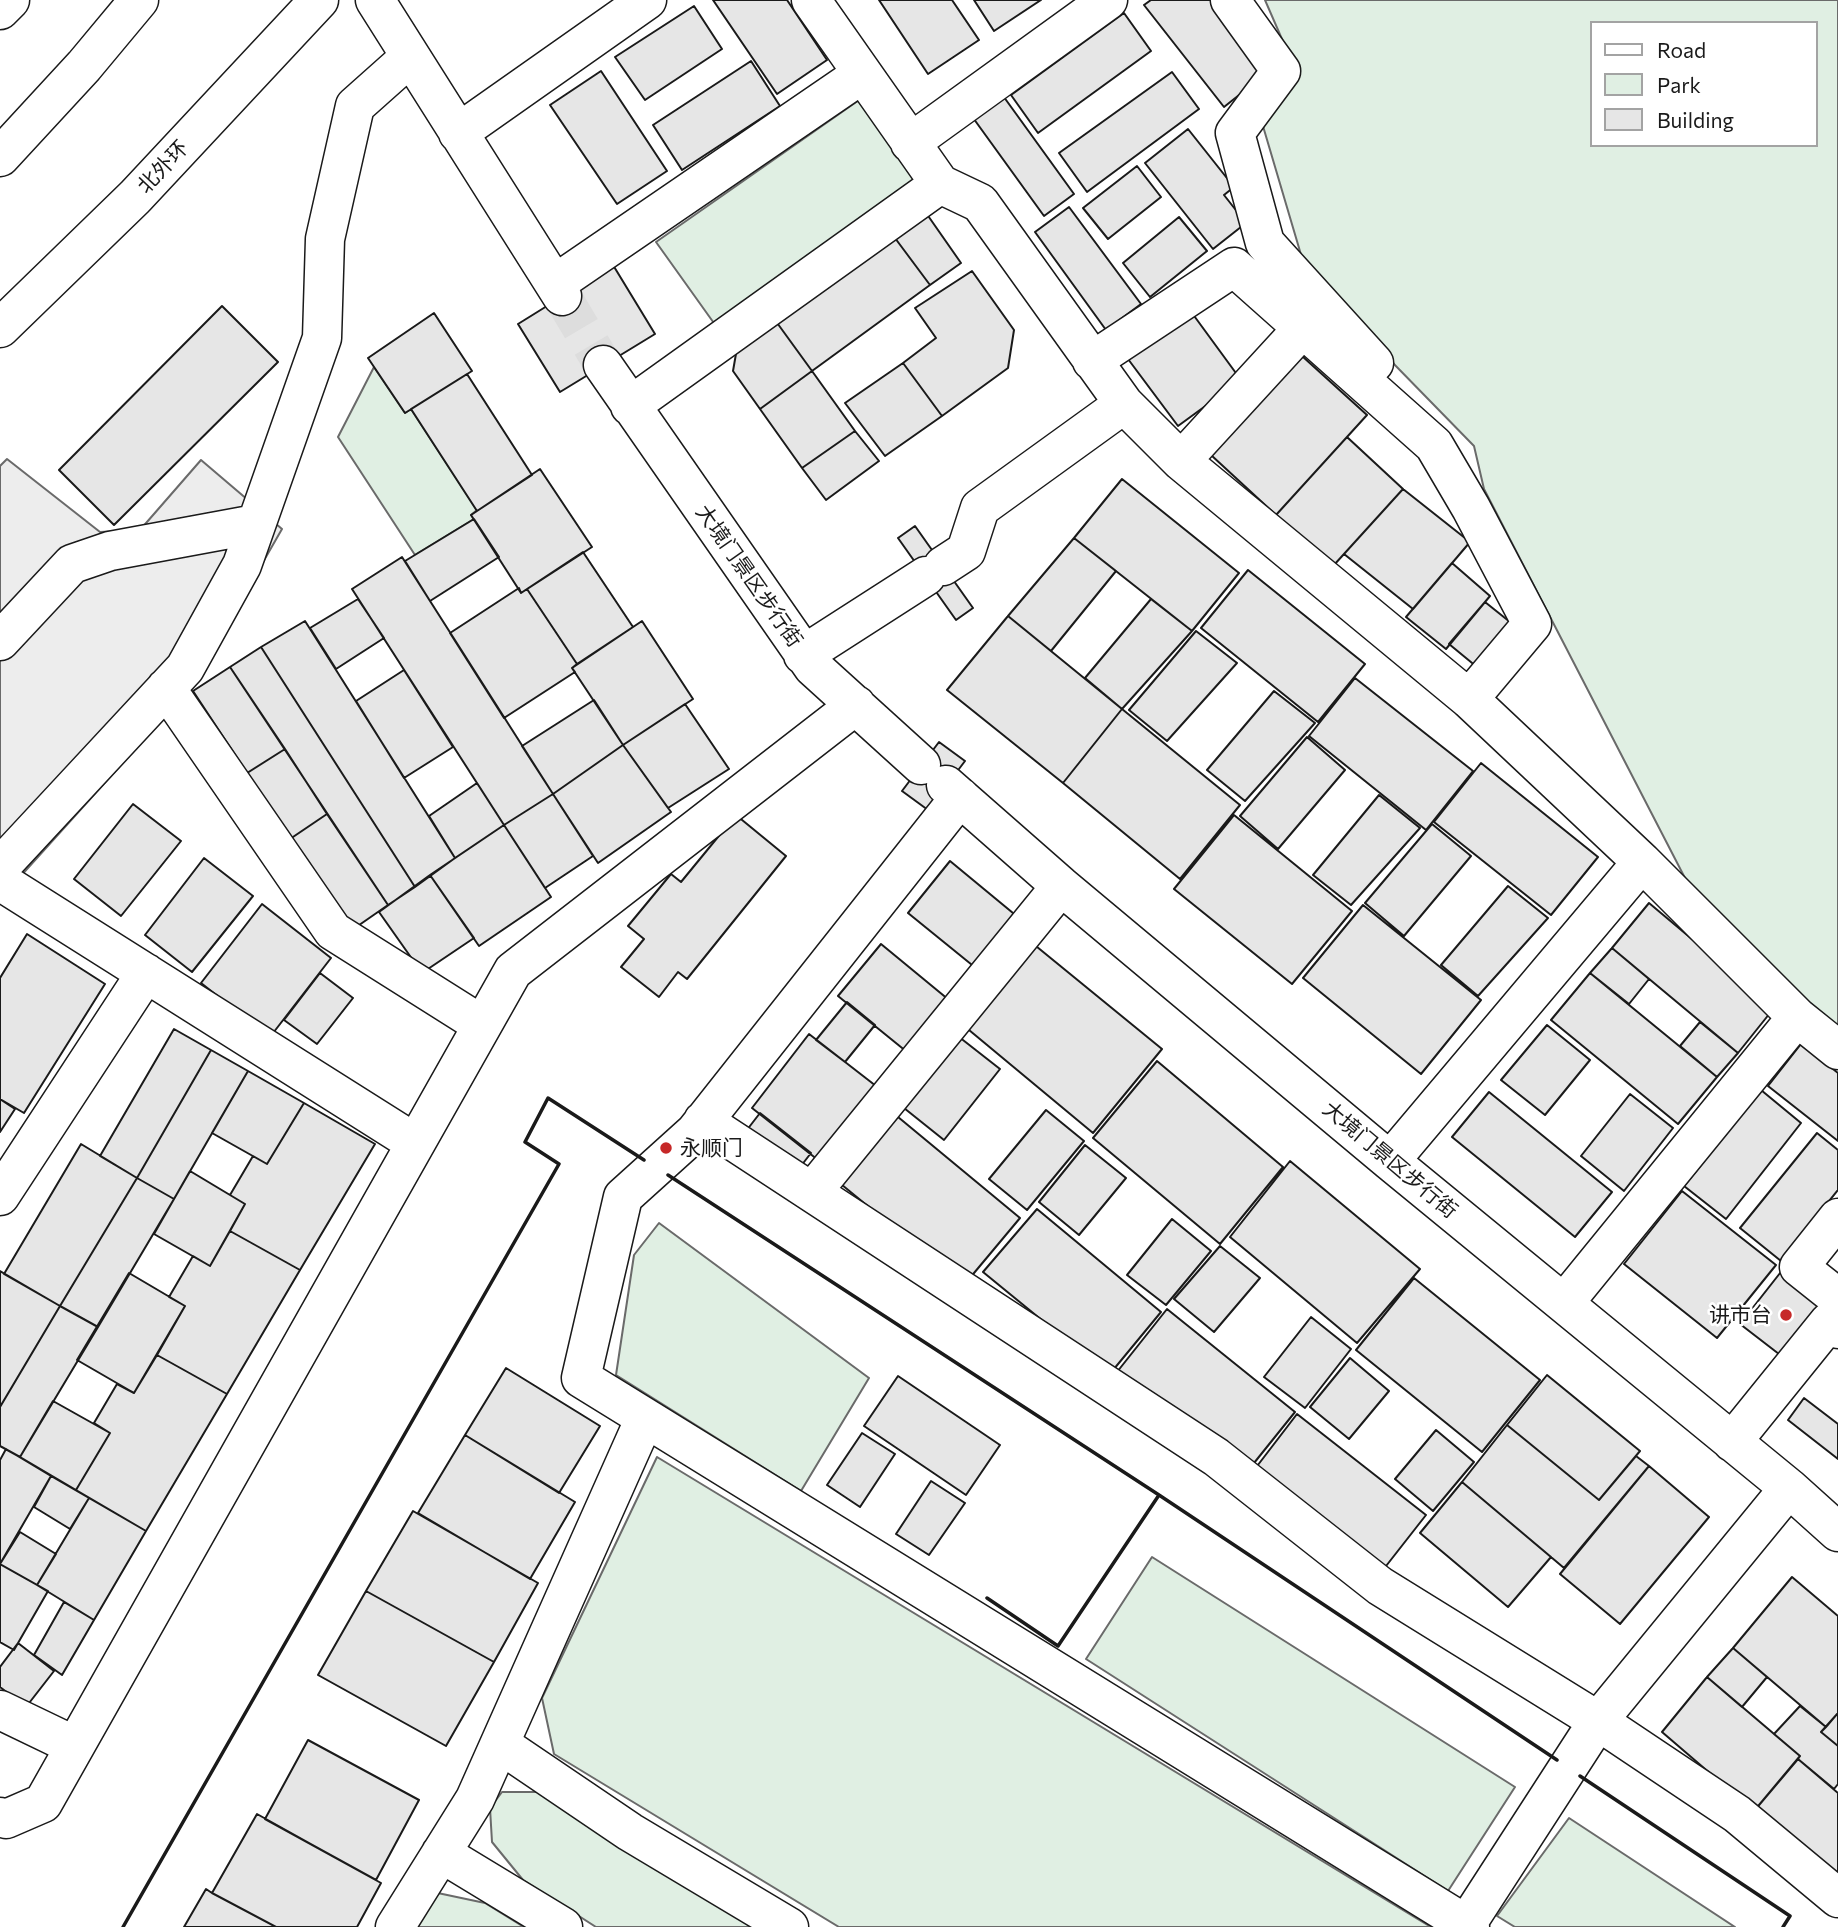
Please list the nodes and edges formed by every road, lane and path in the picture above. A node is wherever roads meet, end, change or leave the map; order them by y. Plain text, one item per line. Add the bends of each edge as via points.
1 (10, 0) edge
2 (139, 0) edge
3 (319, 0) edge
4 (375, 0) edge
5 (647, 0) edge
6 (811, 0) edge
7 (1108, 0) edge
8 (1230, 0) edge
9 (0, 10) edge
10 (410, 57) junction
11 (84, 66) junction
12 (862, 74) junction
13 (458, 133) junction
14 (0, 143) edge
15 (910, 143) junction
16 (0, 157) edge
17 (940, 184) junction
18 (135, 197) junction
19 (1265, 243) junction
20 (1234, 267) junction
21 (0, 328) edge
22 (1303, 328) junction
23 (0, 347) edge
24 (1092, 361) junction
25 (603, 365) tunnel mouth
26 (1378, 395) junction
27 (1124, 404) junction
28 (630, 406) junction
29 (1181, 461) junction
30 (256, 524) junction
31 (0, 641) edge
32 (803, 655) junction
33 (166, 688) junction
34 (1469, 699) junction
35 (856, 705) junction
36 (942, 783) junction
37 (1642, 862) junction
38 (0, 867) edge
39 (0, 881) edge
40 (1061, 886) junction
41 (146, 973) junction
42 (1797, 1017) junction
43 (482, 1025) junction
44 (1838, 1050) edge
45 (703, 1121) junction
46 (415, 1143) junction
47 (1390, 1161) junction
48 (812, 1192) junction
49 (0, 1196) edge
50 (1838, 1218) edge
51 (1564, 1303) junction
52 (1836, 1315) edge
53 (645, 1418) junction
54 (1732, 1442) junction
55 (1789, 1488) junction
56 (1838, 1532) edge
57 (0, 1710) edge
58 (1598, 1721) junction
59 (500, 1744) junction
60 (75, 1746) junction
61 (0, 1817) edge
62 (441, 1853) junction
63 (1838, 1898) edge
64 (1468, 1926) edge
65 (395, 1927) edge
66 (563, 1927) edge
67 (789, 1927) edge

1 - 9 main road
2 - 11 main road
3 - 18 main road, 北外环
4 - 10 main road
5 - 13 main road
6 - 12 main road
7 - 15 main road
8 - 19 main road via 1281,71 1235,133
10 - 13 main road
10 - 30 main road via 355,106 325,239 322,338
11 - 14 main road
11 - 16 main road
12 - 13 main road via 558,290
12 - 15 main road
15 - 17 main road
17 - 24 main road via 980,203
17 - 28 main road
18 - 21 main road, 北外环
18 - 23 main road
19 - 20 main road
19 - 26 main road via 1378,367
20 - 22 main road
20 - 24 main road
22 - 26 main road
22 - 29 main road
24 - 27 main road
25 - 28 main road, 大境门景区步行街
26 - 34 main road via 1434,445 1532,624
27 - 29 main road
27 - 32 main road via 980,508 966,551
28 - 32 main road, 大境门景区步行街
29 - 34 main road
30 - 31 main road via 110,551 72,564
30 - 33 main road via 242,565 186,668
32 - 35 main road, 大境门景区步行街
33 - 38 main road
33 - 43 main road via 332,931
34 - 37 main road
35 - 36 main road, 大境门景区步行街
35 - 43 main road via 513,971
36 - 40 main road, 大境门景区步行街
36 - 45 main road
37 - 42 main road
37 - 47 main road
39 - 41 main road
40 - 47 main road, 大境门景区步行街
40 - 48 main road
41 - 46 main road
41 - 49 main road
42 - 44 main road
42 - 51 main road
43 - 46 main road
45 - 48 main road
45 - 53 main road via 623,1197 580,1378
46 - 60 main road
47 - 51 main road, 大境门景区步行街
48 - 58 main road via 1216,1457 1380,1586
50 - 52 main road via 1799,1267
51 - 54 main road, 大境门景区步行街
52 - 54 main road
53 - 59 main road
53 - 64 main road
54 - 55 main road, 大境门景区步行街
55 - 56 main road, 大境门景区步行街
55 - 58 main road
57 - 60 main road
58 - 63 main road via 1737,1814
58 - 64 main road
59 - 62 main road via 475,1799
59 - 67 main road via 630,1832
60 - 61 main road via 43,1802 6,1819
62 - 65 main road
62 - 66 main road

